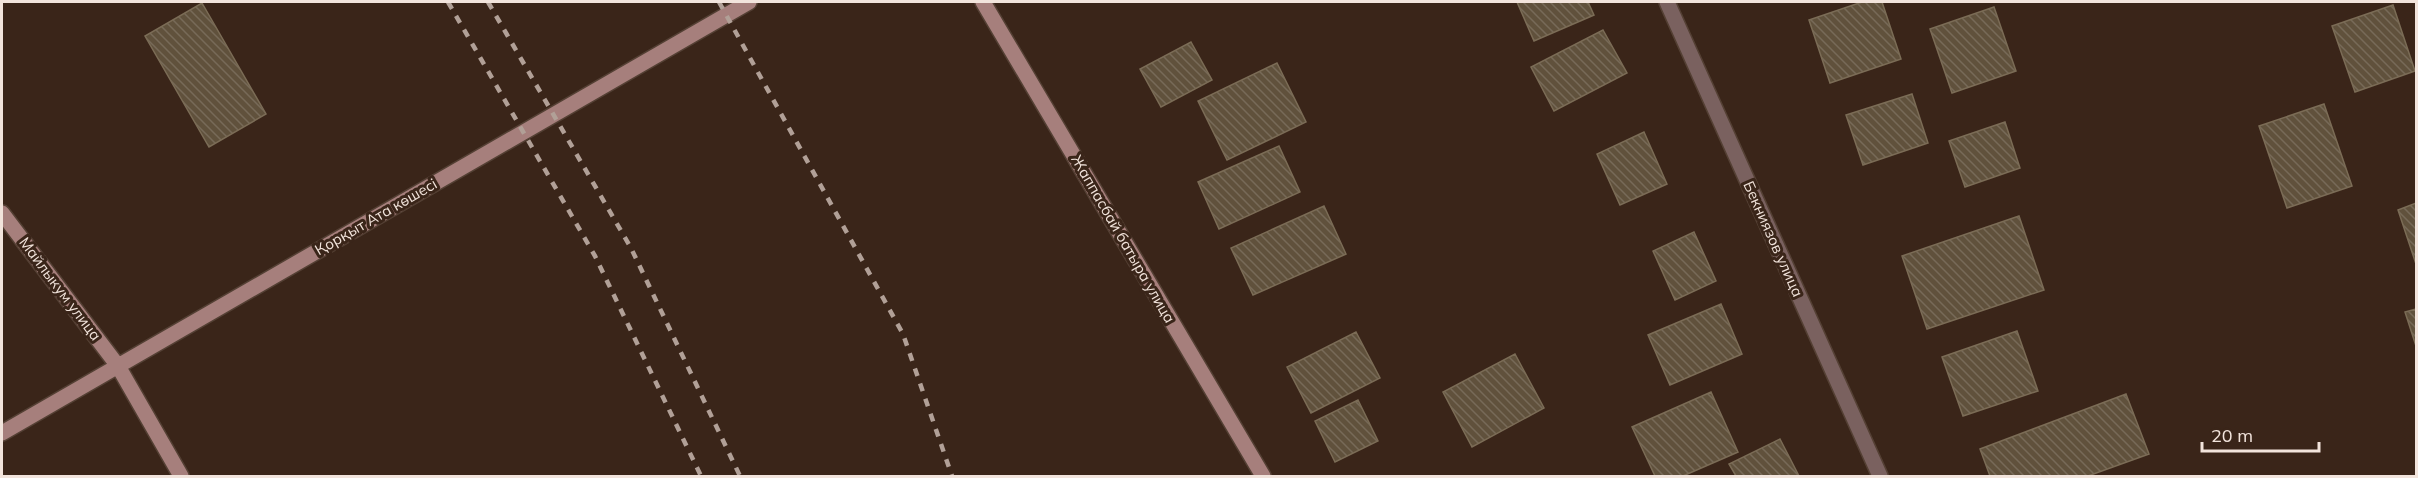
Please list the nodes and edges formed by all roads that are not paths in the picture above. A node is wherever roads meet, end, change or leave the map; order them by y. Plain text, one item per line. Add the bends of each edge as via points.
1 (749, 2) edge
2 (983, 2) edge
3 (1667, 2) edge
4 (2, 213) edge
5 (118, 366) junction
6 (2, 433) edge
7 (181, 477) edge
8 (1263, 477) edge
9 (1880, 477) edge

1 - 5 main road, Қорқыт Ата көшесі
2 - 8 main road, Жаппасбай батыра улица
3 - 9 street, Бекниязов улица
4 - 5 main road, Майлыкум улица
5 - 6 main road, Қорқыт Ата көшесі
5 - 7 main road, Майлыкум улица

